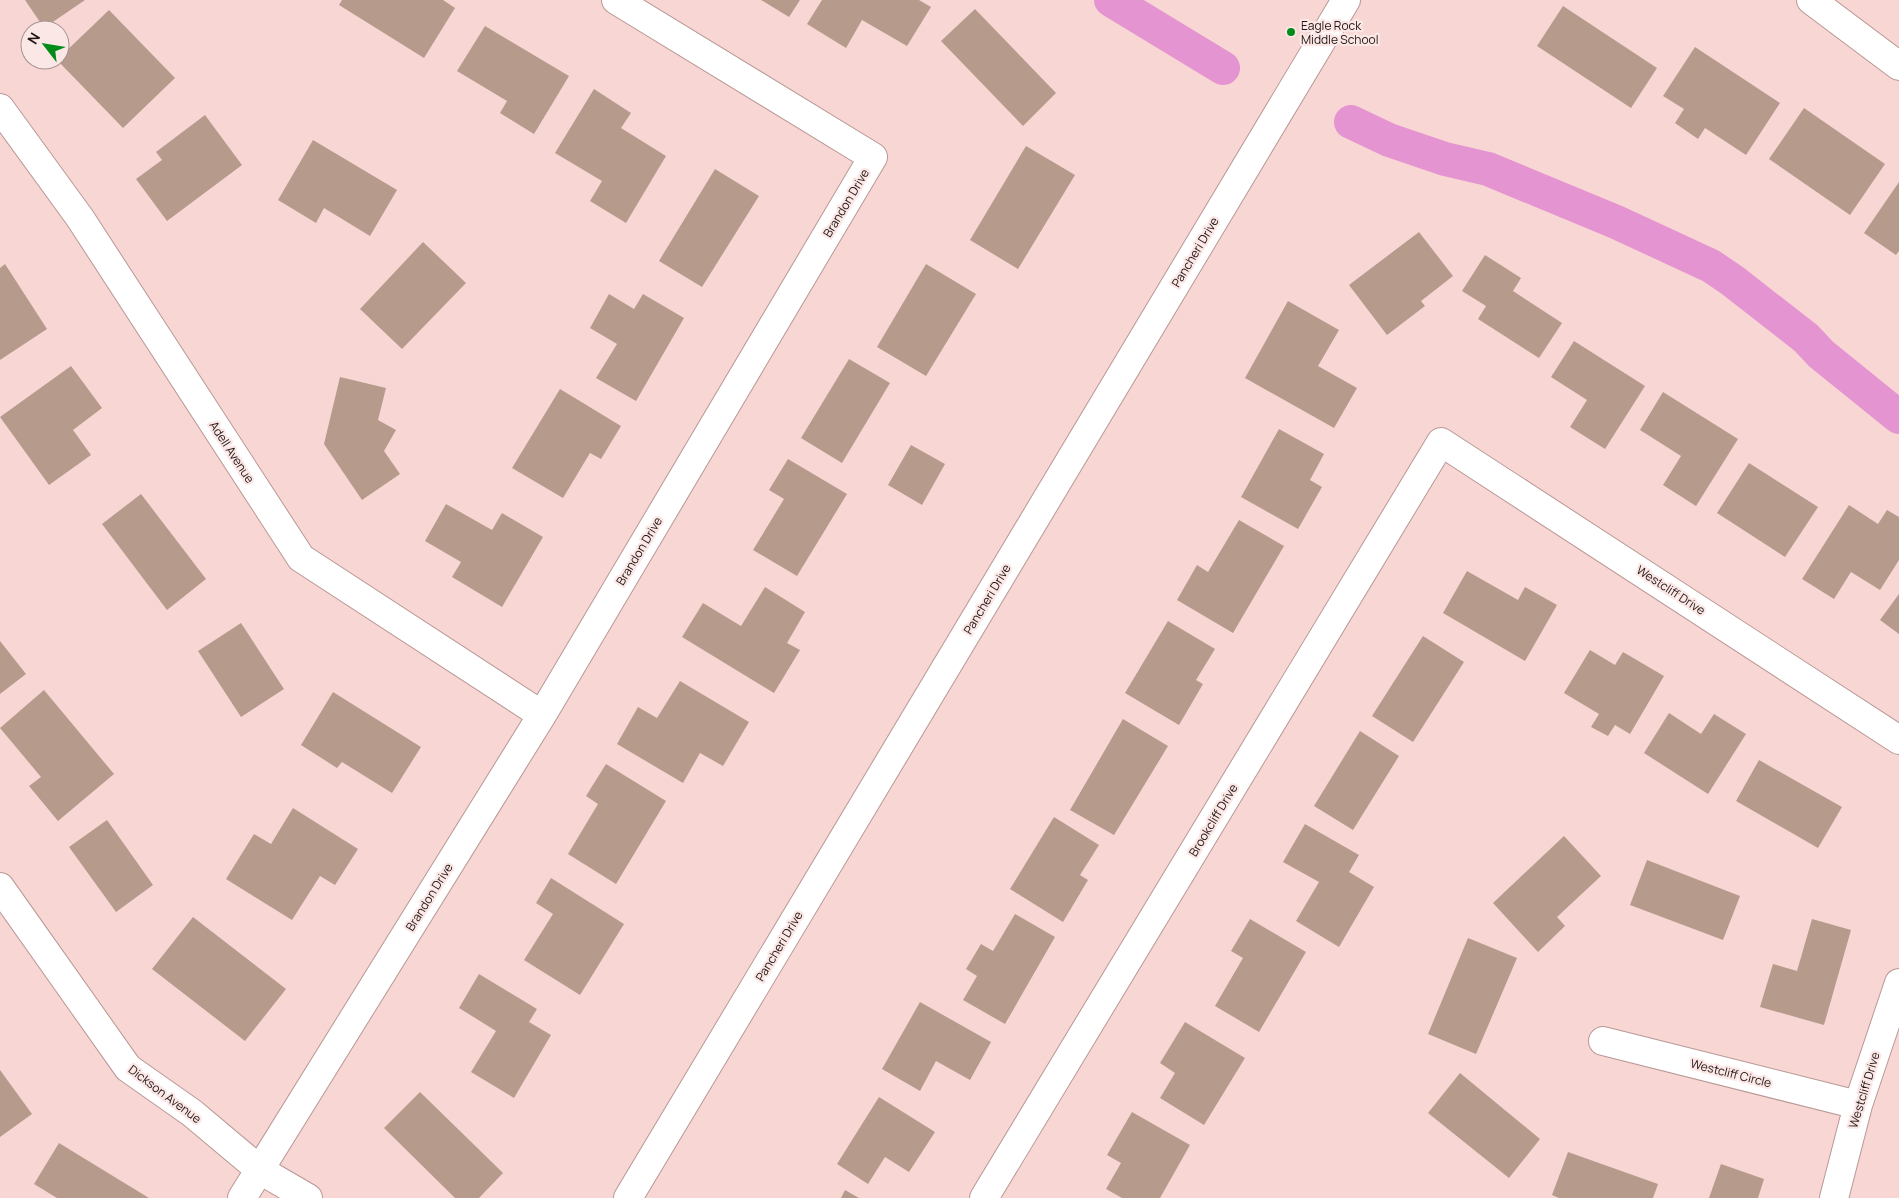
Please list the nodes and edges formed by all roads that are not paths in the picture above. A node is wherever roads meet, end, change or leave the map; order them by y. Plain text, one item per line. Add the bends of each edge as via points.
1 (616, 0) edge
2 (1346, 0) edge
3 (1810, 0) edge
4 (1899, 66) edge
5 (0, 108) edge
6 (1441, 442) joint
7 (542, 715) junction
8 (1899, 740) edge
9 (0, 887) edge
10 (1899, 983) edge
11 (1603, 1041) dead end
12 (1858, 1105) junction
13 (260, 1170) junction
14 (242, 1198) edge
15 (308, 1198) edge
16 (628, 1198) edge
17 (984, 1198) edge
18 (1834, 1198) edge

1 - 7 street, Brandon Drive via 873,157
2 - 16 street, Pancheri Drive
3 - 4 street
5 - 7 street, Adell Avenue via 80,218 301,558
6 - 8 street, Westcliff Drive
6 - 17 street, Brookcliff Drive
7 - 13 street, Brandon Drive
9 - 13 street, Dickson Avenue via 128,1068 192,1113
10 - 12 street, Westcliff Drive
11 - 12 street, Westcliff Circle
12 - 18 street, Westcliff Drive
13 - 14 street, Brandon Drive
13 - 15 street, Dickson Avenue

